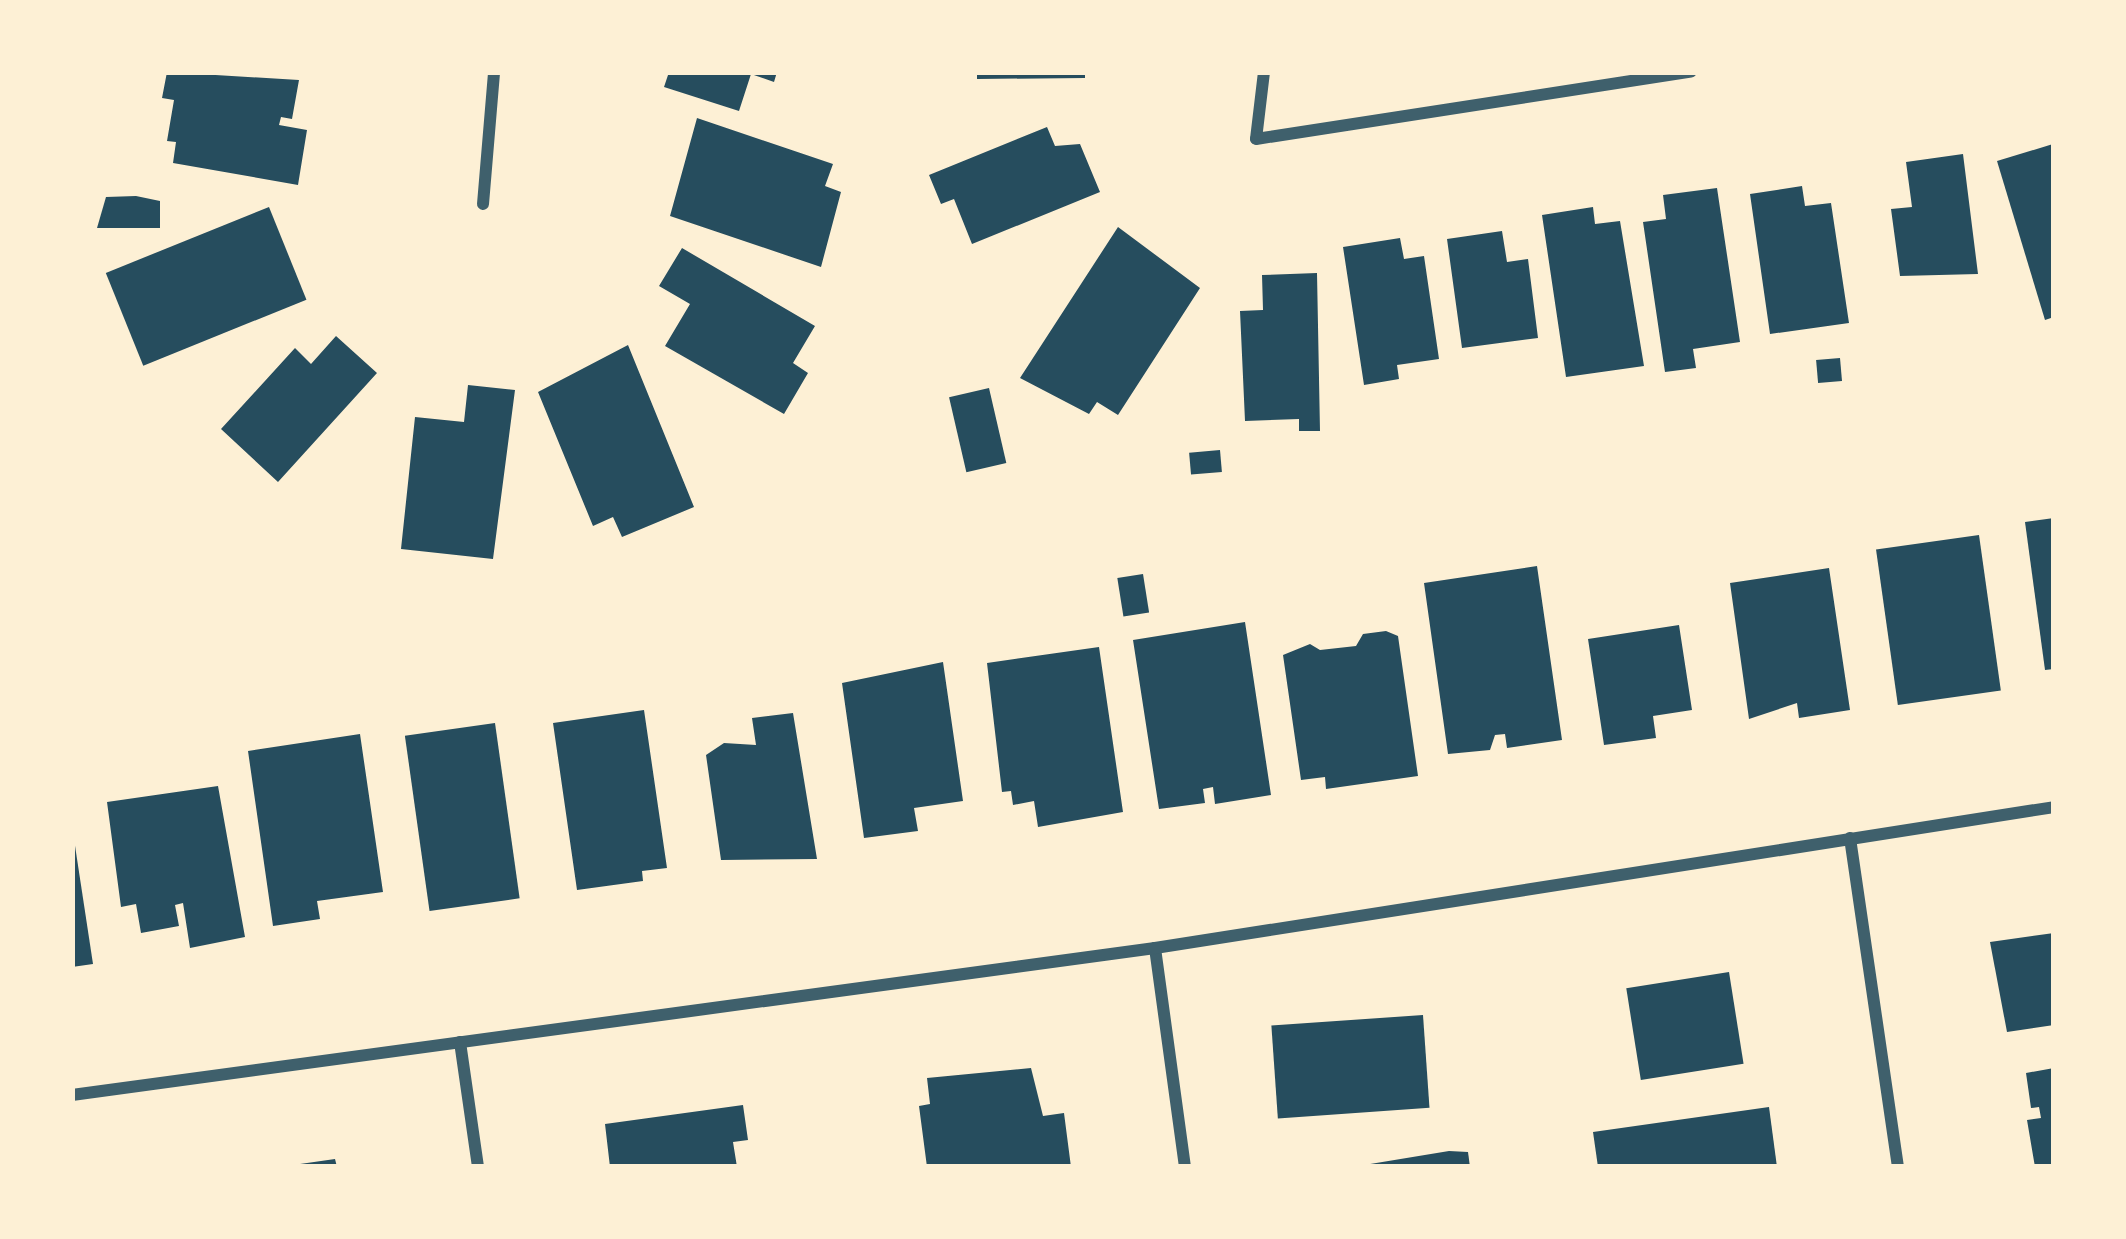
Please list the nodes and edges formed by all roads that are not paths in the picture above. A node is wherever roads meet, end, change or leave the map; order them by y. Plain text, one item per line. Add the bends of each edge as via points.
1 (494, 72) edge
2 (1264, 72) edge
3 (1691, 72) edge
4 (483, 203) dead end
5 (2054, 808) edge
6 (1850, 838) junction
7 (1155, 948) junction
8 (460, 1042) junction
9 (72, 1095) edge
10 (478, 1167) edge
11 (1185, 1167) edge
12 (1898, 1167) edge

1 - 4 street
2 - 3 street via 1256,139
5 - 6 street
6 - 7 street
6 - 12 street
7 - 8 street
7 - 11 street
8 - 9 street
8 - 10 street

